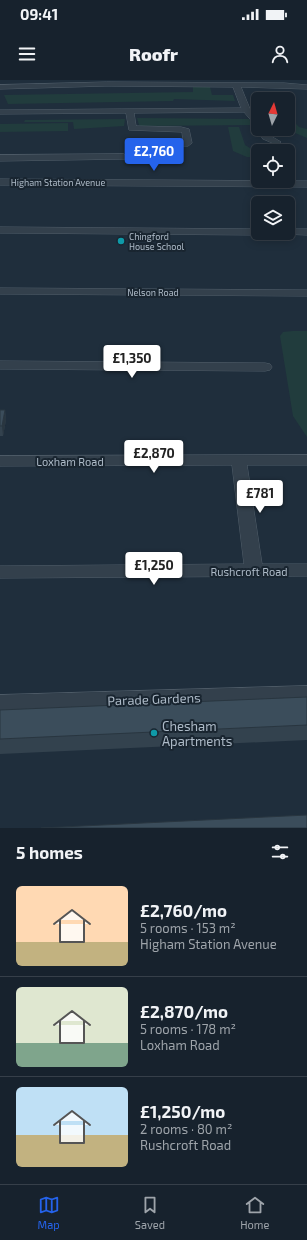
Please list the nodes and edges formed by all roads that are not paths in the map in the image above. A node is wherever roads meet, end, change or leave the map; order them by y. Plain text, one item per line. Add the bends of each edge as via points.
1 (292, 82) edge
2 (236, 84) junction
3 (0, 87) edge
4 (307, 87) edge
5 (130, 110) junction
6 (246, 110) junction
7 (0, 112) edge
8 (251, 115) edge
9 (266, 136) edge
10 (277, 142) dead end
11 (162, 144) dead end
12 (124, 157) dead end
13 (0, 158) edge
14 (0, 182) edge
15 (307, 184) edge
16 (0, 230) edge
17 (251, 232) edge
18 (295, 232) edge
19 (307, 232) edge
20 (0, 291) edge
21 (307, 293) edge
22 (0, 365) edge
23 (265, 367) dead end
24 (307, 460) edge
25 (0, 461) edge
26 (239, 461) junction
27 (307, 570) edge
28 (254, 571) junction
29 (0, 572) edge
30 (307, 694) edge
31 (0, 703) edge

1 - 2 street
1 - 4 street
2 - 3 street
2 - 6 street
5 - 6 street
5 - 7 street
5 - 11 street via 132,128 186,131 188,143
6 - 8 street
9 - 10 street
12 - 13 street
14 - 15 street, Higham Station Avenue
16 - 17 street
18 - 19 street
20 - 21 street, Nelson Road
22 - 23 street
24 - 26 street, Loxham Road
25 - 26 street, Loxham Road
26 - 28 street
27 - 28 street, Rushcroft Road
28 - 29 street, Rushcroft Road
30 - 31 street, Parade Gardens

